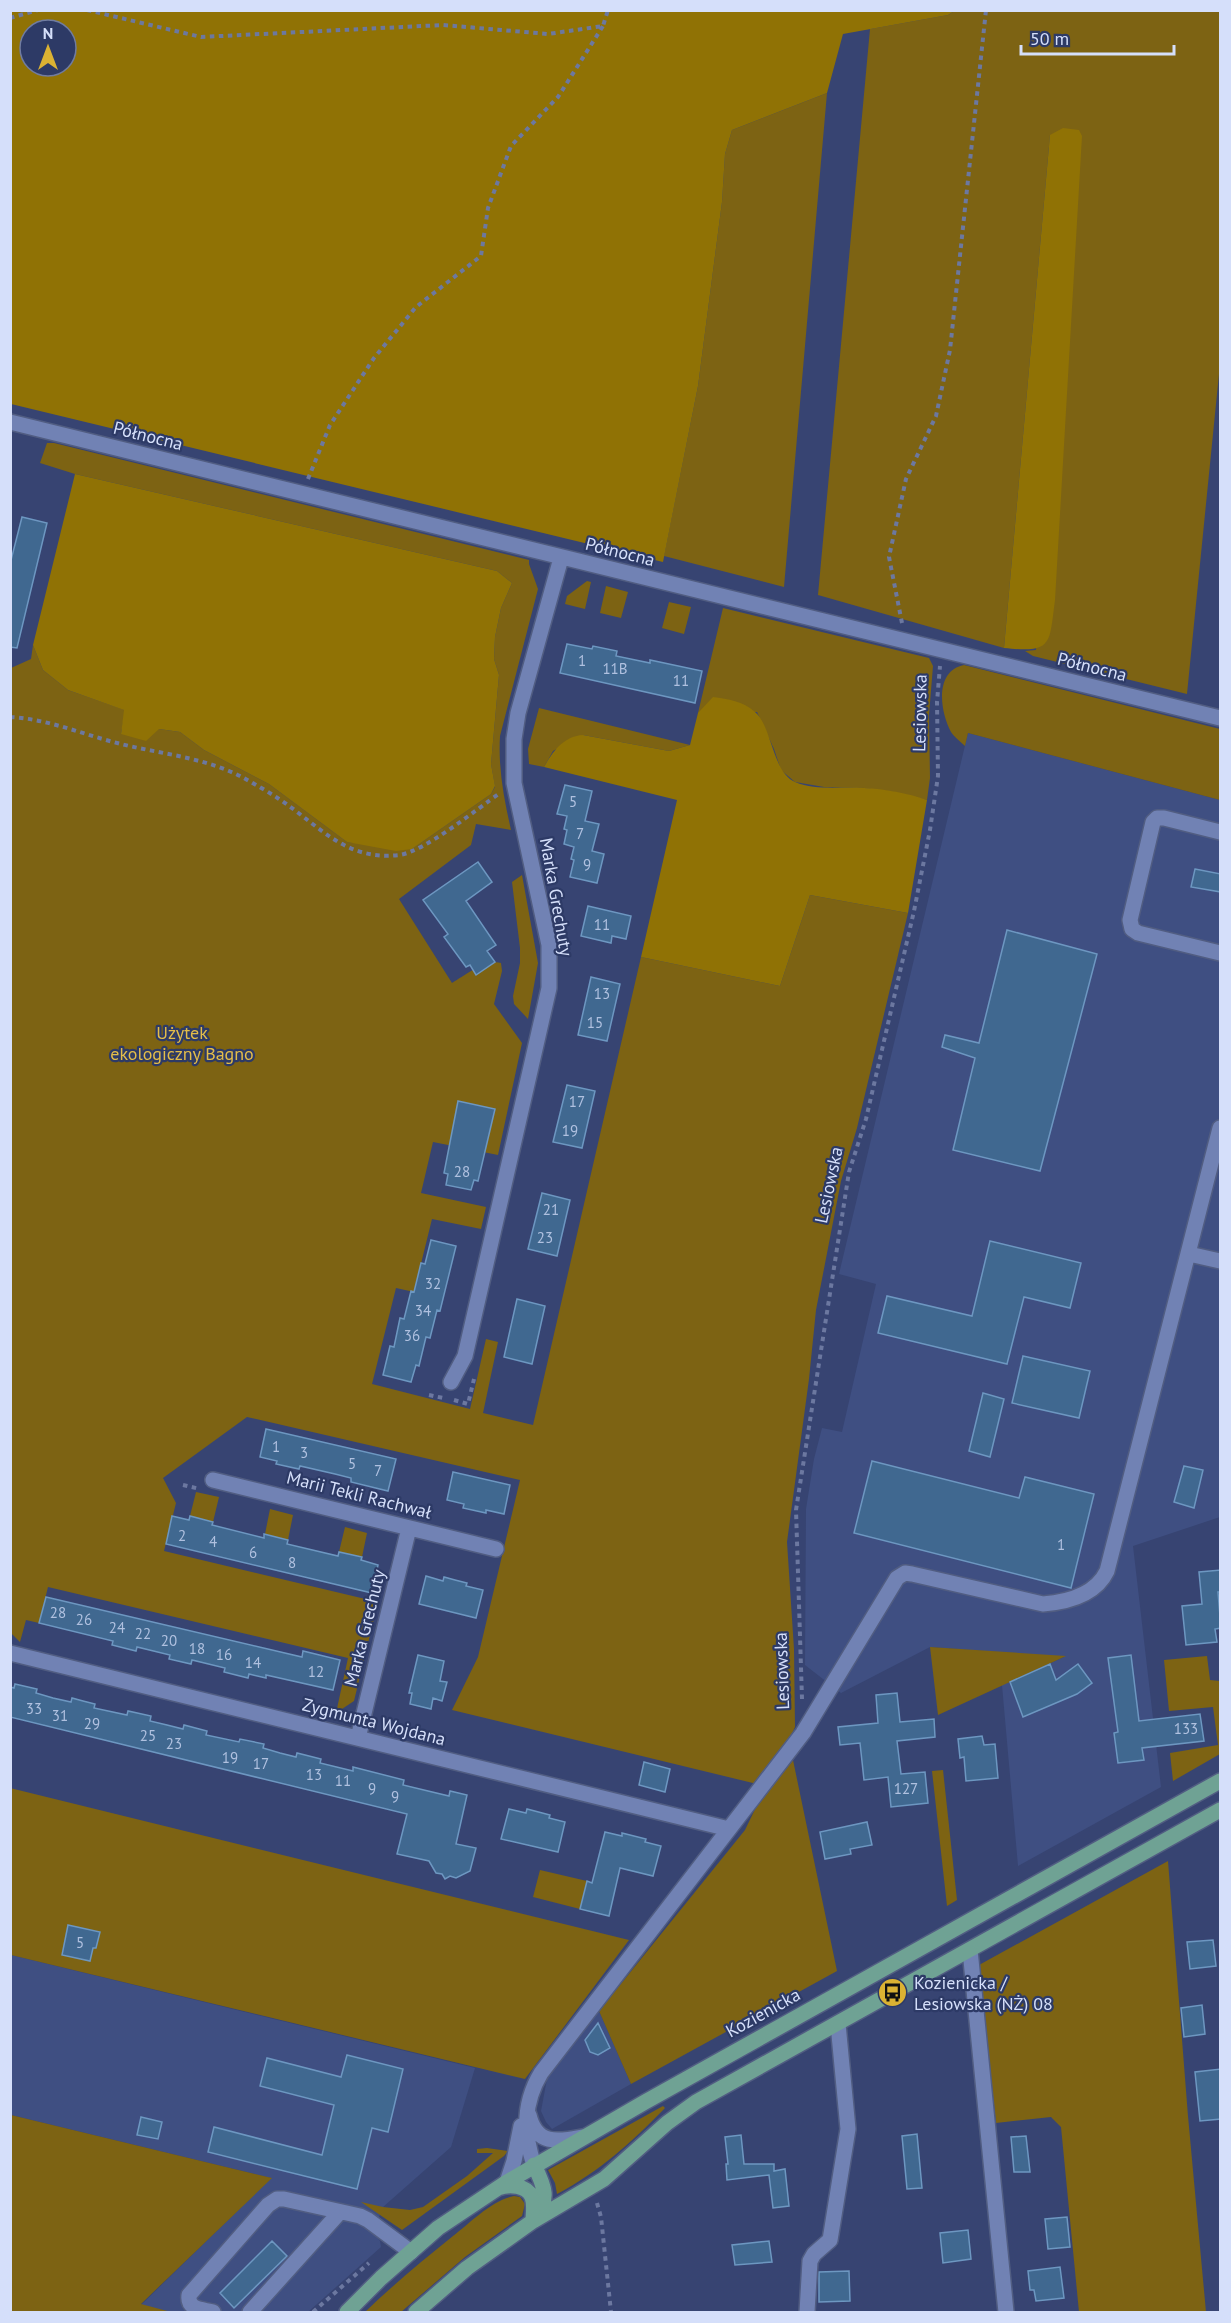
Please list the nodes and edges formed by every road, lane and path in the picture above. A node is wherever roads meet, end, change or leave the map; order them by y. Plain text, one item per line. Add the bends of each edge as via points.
1 (38, 10) edge
2 (87, 10) edge
3 (608, 10) edge
4 (986, 10) edge
5 (10, 18) edge
6 (603, 26) junction
7 (10, 423) edge
8 (302, 494) junction
9 (561, 558) junction
10 (906, 641) junction
11 (943, 650) junction
12 (10, 717) edge
13 (1221, 718) edge
14 (514, 783) junction
15 (1221, 832) edge
16 (1221, 953) edge
17 (1221, 1128) edge
18 (1216, 1169) edge
19 (1189, 1254) junction
20 (1221, 1261) edge
21 (451, 1382) dead end
22 (183, 1485) dead end
23 (209, 1485) joint
24 (409, 1528) junction
25 (496, 1549) dead end
26 (10, 1653) edge
27 (802, 1700) dead end
28 (358, 1738) junction
29 (1221, 1781) edge
30 (1221, 1810) edge
31 (729, 1829) junction
32 (970, 1950) junction
33 (838, 2024) junction
34 (527, 2109) junction
35 (582, 2137) junction
36 (534, 2165) junction
37 (502, 2185) junction
38 (589, 2188) junction
39 (340, 2212) junction
40 (533, 2221) junction
41 (411, 2252) junction
42 (372, 2260) dead end
43 (437, 2294) junction
44 (213, 2313) edge
45 (250, 2313) edge
46 (313, 2313) edge
47 (347, 2313) edge
48 (416, 2313) edge
49 (432, 2313) edge
50 (611, 2313) edge
51 (807, 2313) edge
52 (1006, 2313) edge

1 - 5 path
2 - 6 path via 201,37 443,25 548,34
3 - 6 path
4 - 10 path via 950,350 936,416 906,479 889,557
6 - 8 path via 558,97 511,146 488,208 481,255 416,307 374,358 330,424
7 - 8 street, Północna
8 - 9 street, Północna
9 - 10 street, Północna
9 - 14 street, Marka Grechuty via 518,713
10 - 11 street, Północna
11 - 13 street, Północna
11 - 27 path, Lesiowska via 938,679 938,776 930,830 866,1119 849,1172 796,1510
12 - 14 path via 35,719 207,763 239,776 343,846 366,854 385,856 417,850
14 - 21 street, Marka Grechuty via 549,945 549,988 465,1356
15 - 16 street via 1157,818 1150,830 1130,920 1132,929 1138,933
17 - 18 street
18 - 19 street
19 - 20 street
19 - 31 street, Lesiowska via 1102,1581 1062,1602 1043,1604 904,1573 897,1578 803,1733
22 - 23 path
23 - 24 street, Marii Tekli Rachwał
24 - 25 street, Marii Tekli Rachwał
24 - 28 street, Marka Grechuty
26 - 28 street, Zygmunta Wojdana
28 - 31 street, Zygmunta Wojdana
29 - 35 main road, Kozienicka
30 - 32 main road
31 - 34 street, Lesiowska via 541,2073
32 - 33 main road
32 - 52 street
33 - 38 main road via 696,2102
33 - 51 street via 848,2128 830,2240 810,2261
34 - 35 street via 535,2131 544,2138
34 - 36 street, Lesiowska via 525,2130
34 - 37 street via 514,2161
35 - 36 main road, Kozienicka
36 - 37 main road, Kozienicka
36 - 40 main road via 544,2190 542,2209
37 - 40 main road via 526,2190 532,2197
37 - 41 main road, Kozienicka via 438,2228
38 - 40 main road
38 - 50 path via 601,2217
39 - 41 street via 368,2220
39 - 44 street via 284,2199 268,2205 189,2295 191,2307
39 - 45 street
40 - 43 main road
41 - 47 main road, Kozienicka
42 - 46 path
43 - 48 main road
43 - 49 street

